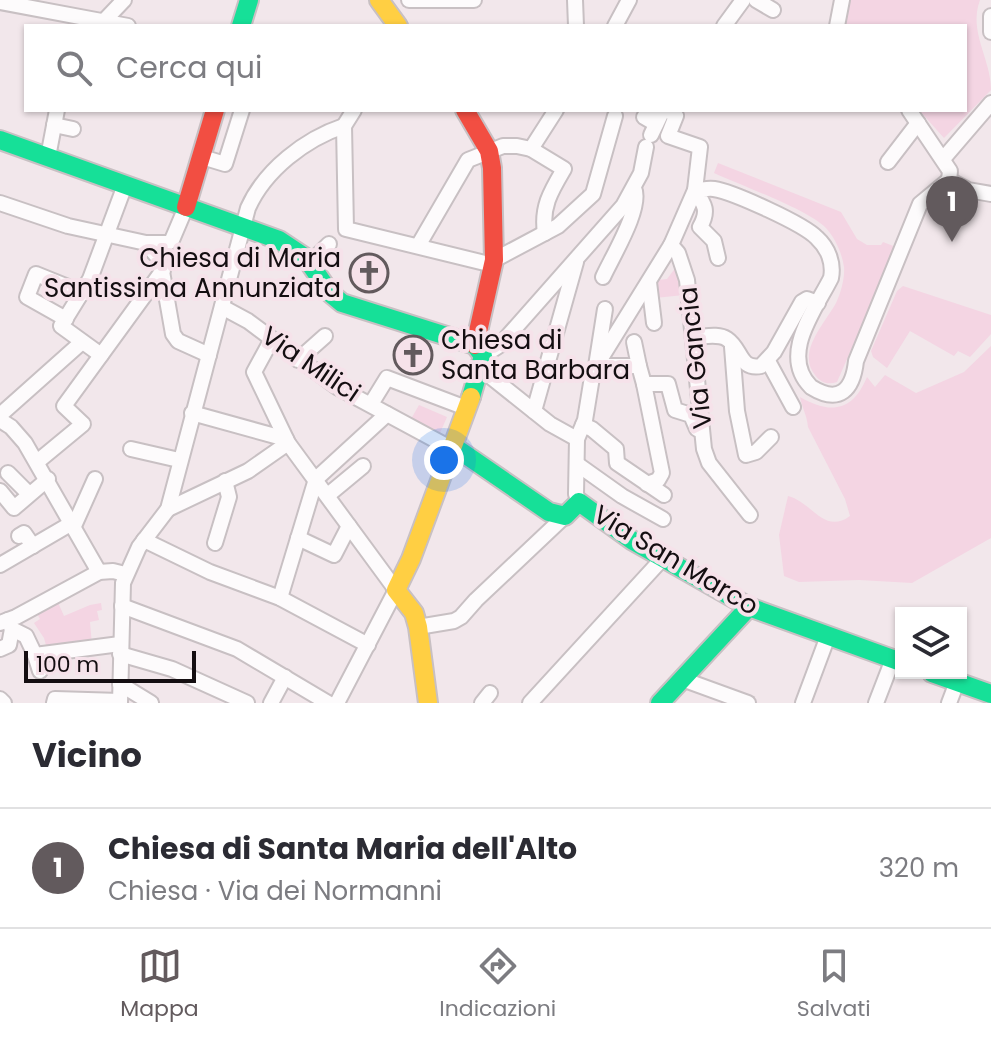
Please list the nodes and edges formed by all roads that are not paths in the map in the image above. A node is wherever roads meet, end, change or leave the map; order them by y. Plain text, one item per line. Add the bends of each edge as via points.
1 (124, 0) edge
2 (249, 0) edge
3 (382, 0) edge
4 (409, 0) edge
5 (474, 0) edge
6 (575, 0) edge
7 (629, 0) edge
8 (743, 0) edge
9 (756, 0) edge
10 (842, 0) edge
11 (0, 2) edge
12 (773, 10) dead end
13 (991, 16) edge
14 (103, 22) junction
15 (84, 23) edge
16 (116, 24) edge
17 (242, 24) edge
18 (397, 24) edge
19 (576, 24) edge
20 (616, 24) edge
21 (725, 24) edge
22 (837, 24) edge
23 (991, 32) edge
24 (991, 103) edge
25 (57, 112) edge
26 (214, 112) edge
27 (241, 112) edge
28 (353, 112) edge
29 (555, 112) edge
30 (910, 112) edge
31 (468, 114) edge
32 (615, 116) dead end
33 (655, 123) edge
34 (918, 123) junction
35 (54, 125) junction
36 (344, 126) junction
37 (73, 129) dead end
38 (0, 140) edge
39 (531, 149) junction
40 (489, 151) junction
41 (203, 154) junction
42 (48, 157) junction
43 (943, 159) junction
44 (888, 162) dead end
45 (949, 180) junction
46 (125, 185) junction
47 (634, 188) junction
48 (695, 190) junction
49 (991, 194) edge
50 (0, 203) edge
51 (183, 206) junction
52 (242, 227) junction
53 (545, 233) junction
54 (106, 235) junction
55 (146, 243) junction
56 (329, 244) dead end
57 (671, 245) junction
58 (416, 246) junction
59 (577, 258) junction
60 (718, 258) dead end
61 (311, 262) junction
62 (495, 263) junction
63 (163, 270) junction
64 (603, 277) dead end
65 (649, 282) junction
66 (83, 293) junction
67 (818, 303) junction
68 (222, 307) junction
69 (605, 309) dead end
70 (654, 323) dead end
71 (66, 324) junction
72 (325, 336) dead end
73 (694, 337) junction
74 (272, 339) junction
75 (82, 342) junction
76 (634, 342) dead end
77 (731, 343) junction
78 (475, 353) junction
79 (101, 355) junction
80 (209, 355) junction
81 (298, 360) junction
82 (768, 361) junction
83 (596, 366) junction
84 (639, 366) junction
85 (644, 384) junction
86 (371, 404) junction
87 (194, 407) junction
88 (793, 407) dead end
89 (466, 408) junction
90 (534, 411) junction
91 (0, 418) edge
92 (393, 418) junction
93 (582, 428) junction
94 (771, 437) dead end
95 (704, 439) junction
96 (287, 441) junction
97 (131, 449) dead end
98 (458, 450) junction
99 (177, 459) junction
100 (37, 462) junction
101 (577, 464) junction
102 (363, 466) dead end
103 (8, 473) dead end
104 (48, 479) junction
105 (95, 479) dead end
106 (316, 479) junction
107 (225, 481) junction
108 (652, 482) junction
109 (0, 491) edge
110 (29, 494) junction
111 (668, 494) dead end
112 (328, 495) junction
113 (579, 502) junction
114 (164, 514) junction
115 (750, 515) dead end
116 (565, 516) junction
117 (663, 519) dead end
118 (73, 524) junction
119 (349, 526) junction
120 (19, 536) dead end
121 (298, 538) junction
122 (144, 540) junction
123 (215, 543) dead end
124 (33, 546) junction
125 (663, 558) junction
126 (0, 565) edge
127 (99, 572) junction
128 (125, 574) junction
129 (396, 590) junction
130 (280, 598) junction
131 (122, 606) junction
132 (749, 607) junction
133 (7, 624) edge
134 (418, 627) junction
135 (828, 636) junction
136 (368, 645) junction
137 (2, 648) edge
138 (120, 649) junction
139 (37, 655) junction
140 (895, 659) edge
141 (895, 664) edge
142 (40, 671) dead end
143 (285, 677) junction
144 (682, 679) junction
145 (949, 679) edge
146 (957, 682) junction
147 (120, 684) junction
148 (991, 694) edge
149 (0, 699) edge
150 (664, 700) edge
151 (120, 702) edge
152 (4, 703) edge
153 (54, 703) edge
154 (151, 703) edge
155 (247, 703) edge
156 (271, 703) edge
157 (328, 703) edge
158 (337, 703) edge
159 (428, 703) edge
160 (530, 703) edge
161 (748, 703) edge
162 (803, 703) edge
163 (876, 703) edge
164 (949, 703) edge

1 - 14 street
2 - 17 street
3 - 18 street
4 - 5 street
6 - 19 street
7 - 20 street
8 - 21 street
9 - 12 street
10 - 22 street
11 - 15 street
13 - 23 street
14 - 15 street
14 - 16 street
24 - 43 street
25 - 35 street
26 - 41 street
27 - 41 street via 225,164
28 - 36 street
29 - 39 street
30 - 34 street
31 - 40 street
32 - 53 street via 593,194
33 - 47 street
33 - 48 street via 676,116 668,136 700,147
34 - 43 street
34 - 44 street
35 - 37 street
35 - 42 street
36 - 52 street via 295,152 256,191
36 - 58 street via 346,229
38 - 42 street
39 - 40 street via 503,146
39 - 53 street via 564,169 546,202
40 - 58 street via 468,160
40 - 62 street
41 - 51 street
42 - 46 street
43 - 45 street
45 - 49 street
45 - 67 street via 920,204 856,361 853,382 831,395 807,383 798,360 799,342
46 - 51 street
46 - 54 street
47 - 59 street
47 - 64 street via 635,207
48 - 57 street
48 - 60 street via 706,208 700,227 714,241
48 - 67 street via 725,192 817,237 832,270
50 - 54 street
51 - 52 street
51 - 55 street via 172,240
52 - 61 street via 294,247
52 - 68 street
53 - 62 street
54 - 55 street
54 - 66 street
55 - 63 street
56 - 61 street
57 - 65 street
57 - 73 street, Via Gancia via 687,280
58 - 62 street
59 - 78 street via 500,345
59 - 90 street
61 - 78 street via 329,295
62 - 78 street
63 - 79 street
63 - 80 street via 173,334
65 - 70 street
65 - 83 street
66 - 71 street
66 - 71 street via 36,274 27,297
67 - 82 street via 802,302
68 - 74 street, Via Milici
68 - 80 street
69 - 83 street
71 - 75 street
72 - 81 street
73 - 77 street via 719,336
73 - 95 street, Via Gancia
74 - 81 street, Via Milici
74 - 96 street via 254,372
75 - 79 street
75 - 91 street
76 - 84 street
77 - 82 street via 749,366
77 - 94 street via 746,455
78 - 89 street
78 - 90 street
79 - 100 street via 64,406 83,424
80 - 87 street
81 - 86 street, Via Milici
82 - 88 street
83 - 84 street
83 - 93 street
84 - 85 street
85 - 95 street via 668,384 675,410 691,415
85 - 108 street via 662,473
86 - 89 street via 387,378
86 - 92 street, Via Milici
87 - 96 street
87 - 99 street
89 - 98 street
90 - 93 street
91 - 100 street
92 - 98 street, Via Milici
92 - 106 street
93 - 101 street
93 - 108 street via 592,429 616,449 617,463
95 - 115 street, Via Gancia via 709,463
96 - 106 street
96 - 107 street via 264,462
97 - 99 street
98 - 116 street, Via San Marco via 549,512
98 - 129 street
99 - 114 street
100 - 104 street
101 - 113 street
101 - 117 street
102 - 112 street
103 - 110 street
104 - 110 street
104 - 118 street
105 - 118 street
106 - 112 street
106 - 121 street
107 - 114 street
107 - 123 street via 229,497
108 - 111 street
109 - 110 street via 14,508
112 - 119 street
113 - 116 street, Via San Marco
113 - 125 street, Via San Marco
114 - 122 street
116 - 134 street via 461,617
118 - 124 street
118 - 127 street
119 - 121 street via 334,555
119 - 129 street
120 - 124 street via 24,533
121 - 130 street
122 - 128 street
122 - 130 street
124 - 126 street
125 - 132 street, Via San Marco
125 - 160 street
127 - 128 street
127 - 133 street
128 - 131 street
129 - 134 street
129 - 136 street
130 - 136 street
131 - 138 street
131 - 143 street via 237,649
132 - 135 street, Via San Marco
132 - 144 street
133 - 137 street via 9,645
133 - 139 street via 26,636
134 - 159 street
135 - 140 street, Via San Marco
135 - 162 street
136 - 158 street
138 - 139 street
138 - 147 street
138 - 155 street
139 - 142 street
141 - 163 street
143 - 156 street
143 - 157 street
144 - 150 street
144 - 161 street
145 - 146 street
146 - 148 street
146 - 164 street
147 - 151 street
147 - 154 street
149 - 152 street
151 - 153 street

